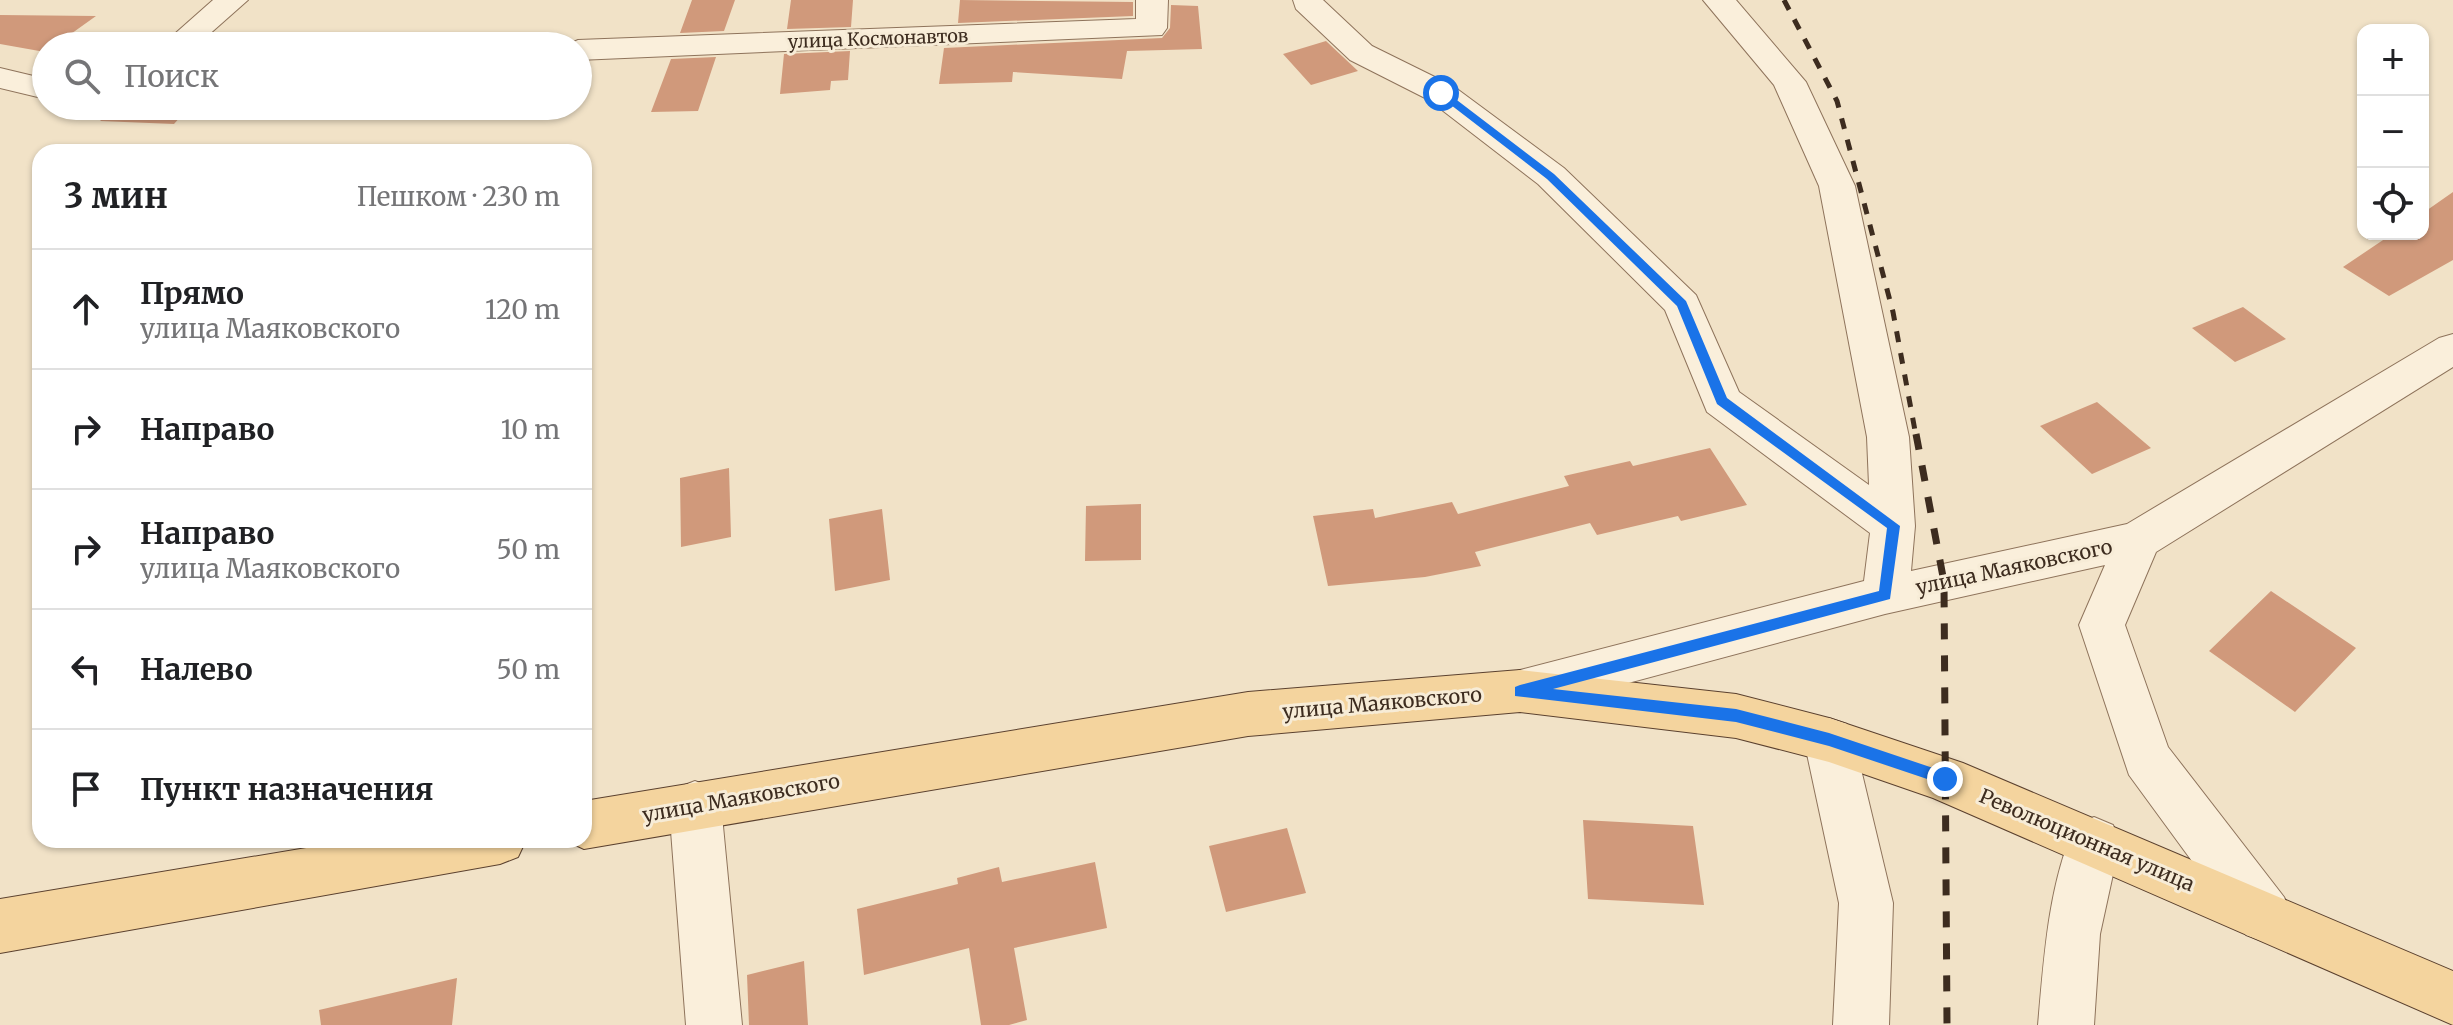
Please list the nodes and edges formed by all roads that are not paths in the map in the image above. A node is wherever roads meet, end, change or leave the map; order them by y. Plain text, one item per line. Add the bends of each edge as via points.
1 (232, 0) edge
2 (1152, 0) edge
3 (1719, 0) edge
4 (1307, 2) dead end
5 (194, 32) edge
6 (592, 49) edge
7 (0, 78) edge
8 (32, 86) edge
9 (2453, 348) edge
10 (1893, 526) junction
11 (2138, 540) junction
12 (1885, 595) junction
13 (1520, 691) junction
14 (1829, 740) junction
15 (695, 805) junction
16 (592, 824) edge
17 (2094, 842) junction
18 (453, 848) edge
19 (2265, 916) junction
20 (0, 926) edge
21 (2453, 999) edge
22 (714, 1025) edge
23 (1861, 1025) edge
24 (2066, 1025) edge

1 - 5 street
2 - 6 street, улица Космонавтов via 1151,28
3 - 10 street via 1789,82 1837,186 1888,437
4 - 10 street via 1361,53 1441,93 1551,176 1682,304 1722,401
7 - 8 street
9 - 11 street, улица Маяковского
10 - 12 street
11 - 12 street, улица Маяковского
11 - 19 street via 2102,625 2147,759
12 - 13 street, улица Маяковского
13 - 14 main road, Революционная улица via 1736,716
13 - 15 main road, улица Маяковского via 1248,714
14 - 17 main road, Революционная улица via 1945,779
14 - 23 street via 1866,903
15 - 16 main road, улица Маяковского
15 - 22 street
17 - 19 main road, Революционная улица
17 - 24 street via 2073,934
18 - 20 main road
19 - 21 main road, Революционная улица

